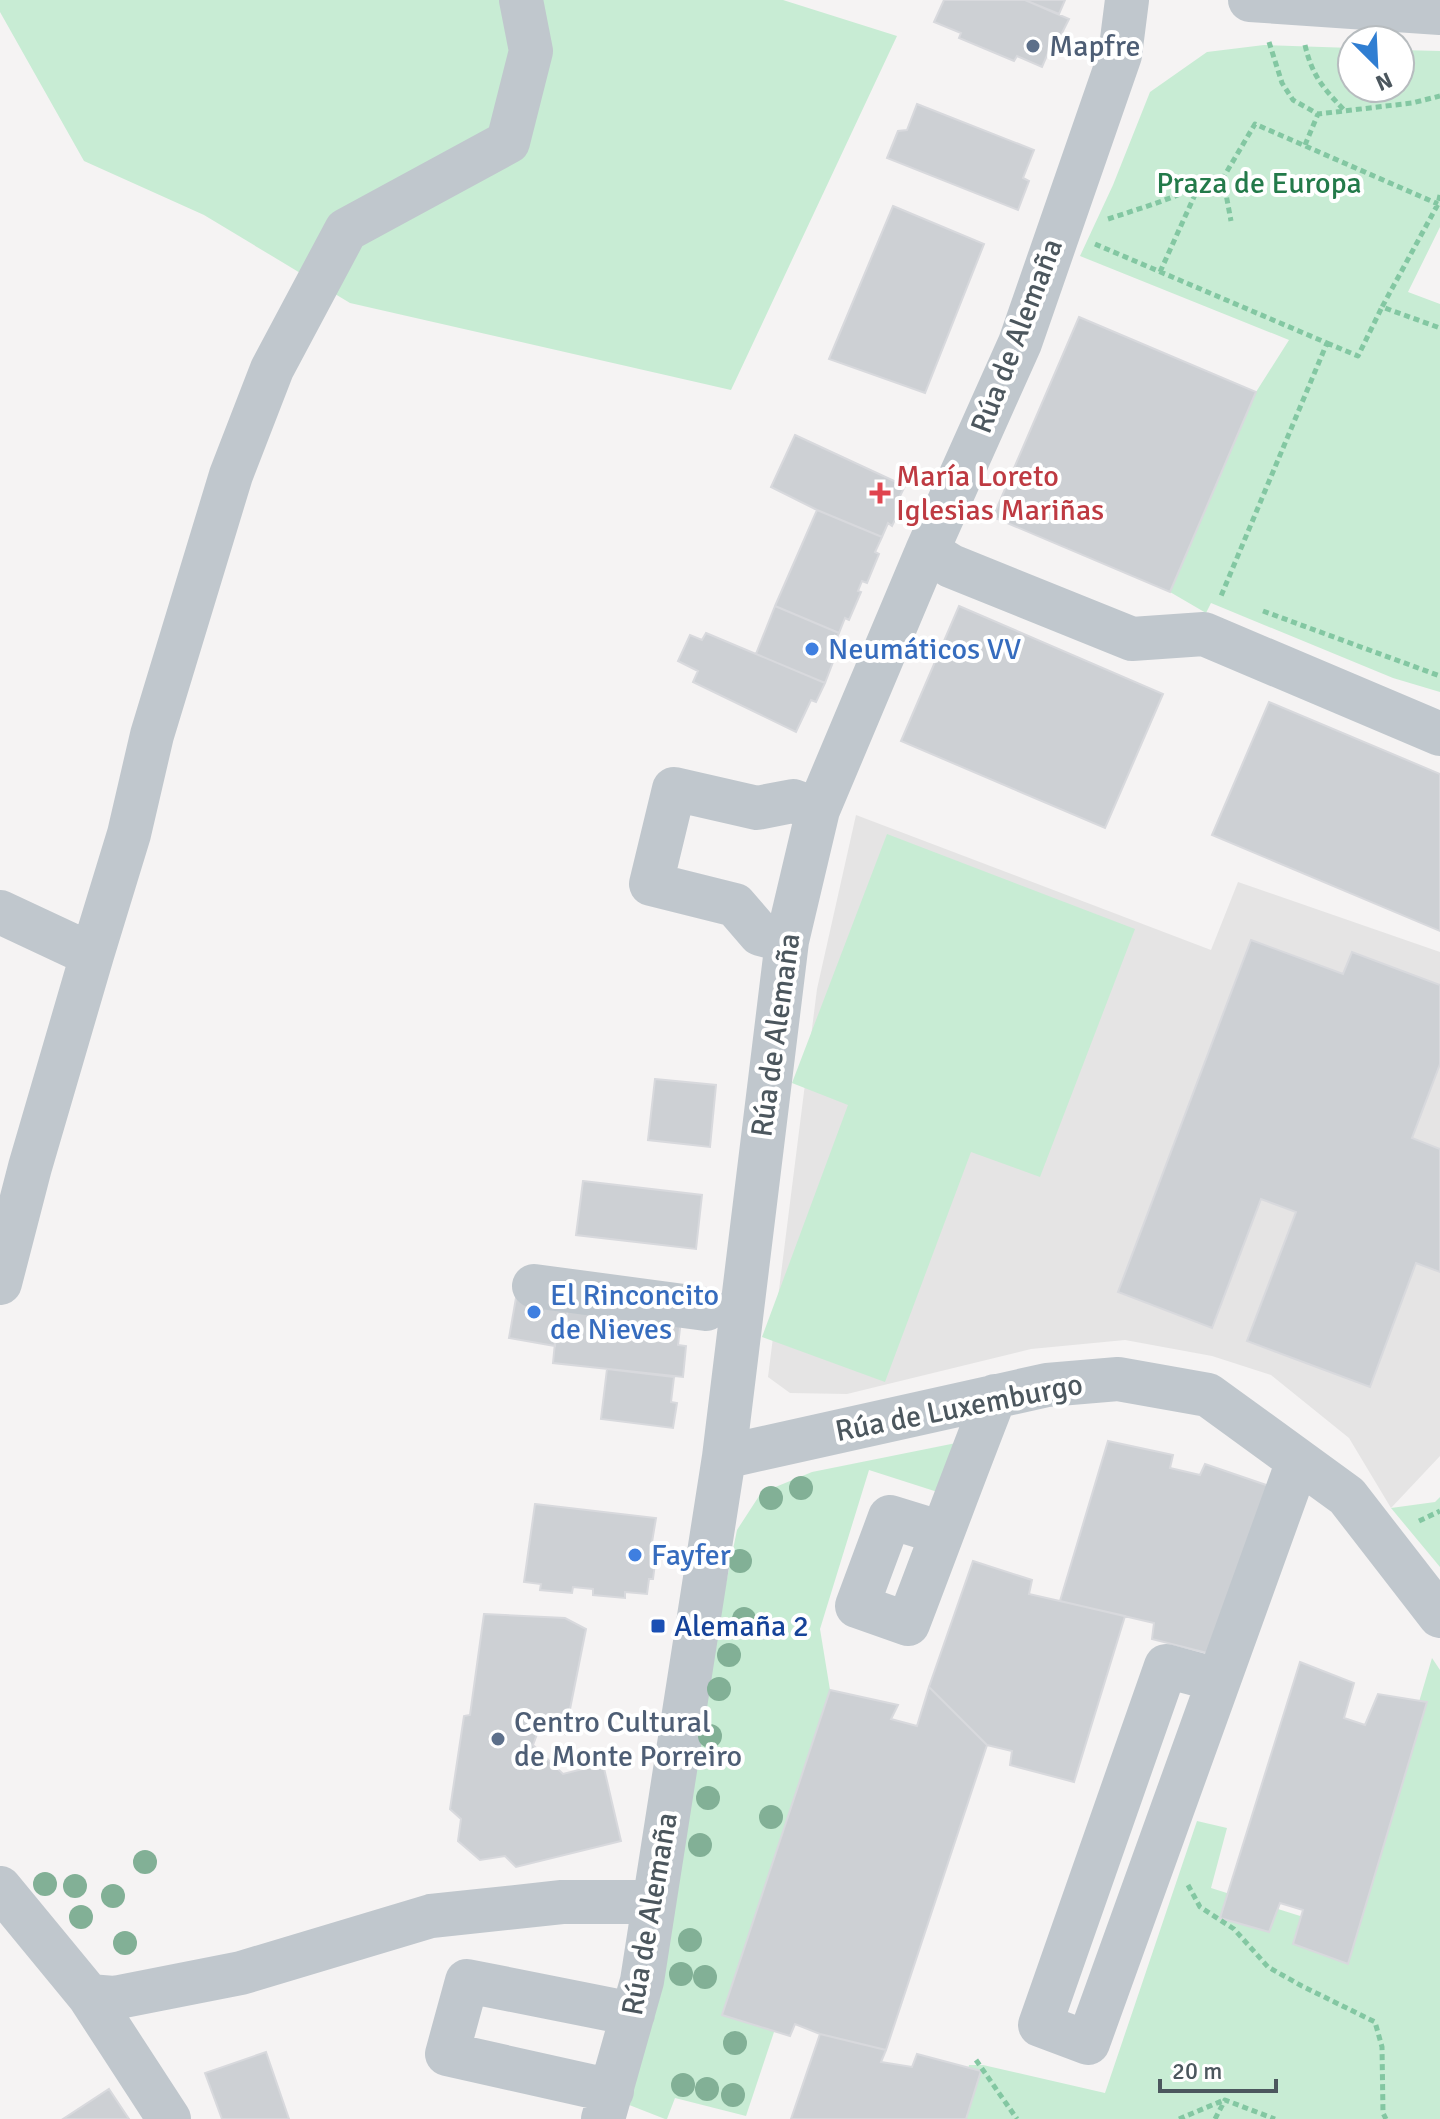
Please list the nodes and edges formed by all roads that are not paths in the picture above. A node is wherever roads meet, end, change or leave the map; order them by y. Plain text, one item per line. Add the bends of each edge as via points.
1 (521, 0) edge
2 (1127, 0) edge
3 (1440, 13) edge
4 (1258, 15) edge
5 (927, 551) junction
6 (1440, 734) edge
7 (818, 810) junction
8 (0, 912) edge
9 (787, 941) junction
10 (92, 955) junction
11 (0, 1283) edge
12 (534, 1286) dead end
13 (706, 1309) dead end
14 (995, 1396) junction
15 (724, 1457) junction
16 (1298, 1461) junction
17 (942, 1533) dead end
18 (1440, 1616) edge
19 (1218, 1680) junction
20 (0, 1888) edge
21 (654, 1902) junction
22 (89, 1996) junction
23 (633, 2014) junction
24 (615, 2110) edge
25 (169, 2119) edge

1 - 10 street via 531,51 508,142 346,230 272,369 231,475
2 - 5 street, Rúa de Alemaña via 1120,55 1020,343
3 - 4 street
5 - 6 street via 951,566 1132,639 1204,634
5 - 7 street, Rúa de Alemaña
7 - 9 street, Rúa de Alemaña
7 - 9 street via 793,801 757,808 674,789 651,884 735,905 760,934
8 - 10 street
9 - 15 street, Rúa de Alemaña
10 - 11 street
12 - 13 street
14 - 15 street, Rúa de Luxemburgo
14 - 16 street, Rúa de Luxemburgo via 1118,1379 1208,1395
14 - 17 street
15 - 21 street, Rúa de Alemaña
16 - 18 street, Rúa de Luxemburgo via 1347,1496
16 - 19 street
19 - 19 street via 1166,1666 1040,2025 1088,2043
20 - 22 street
21 - 22 street via 562,1902 431,1916 241,1973 114,1998
21 - 23 street, Rúa de Alemaña
22 - 25 street
23 - 24 street, Rúa de Alemaña
23 - 24 street via 467,1981 447,2054

